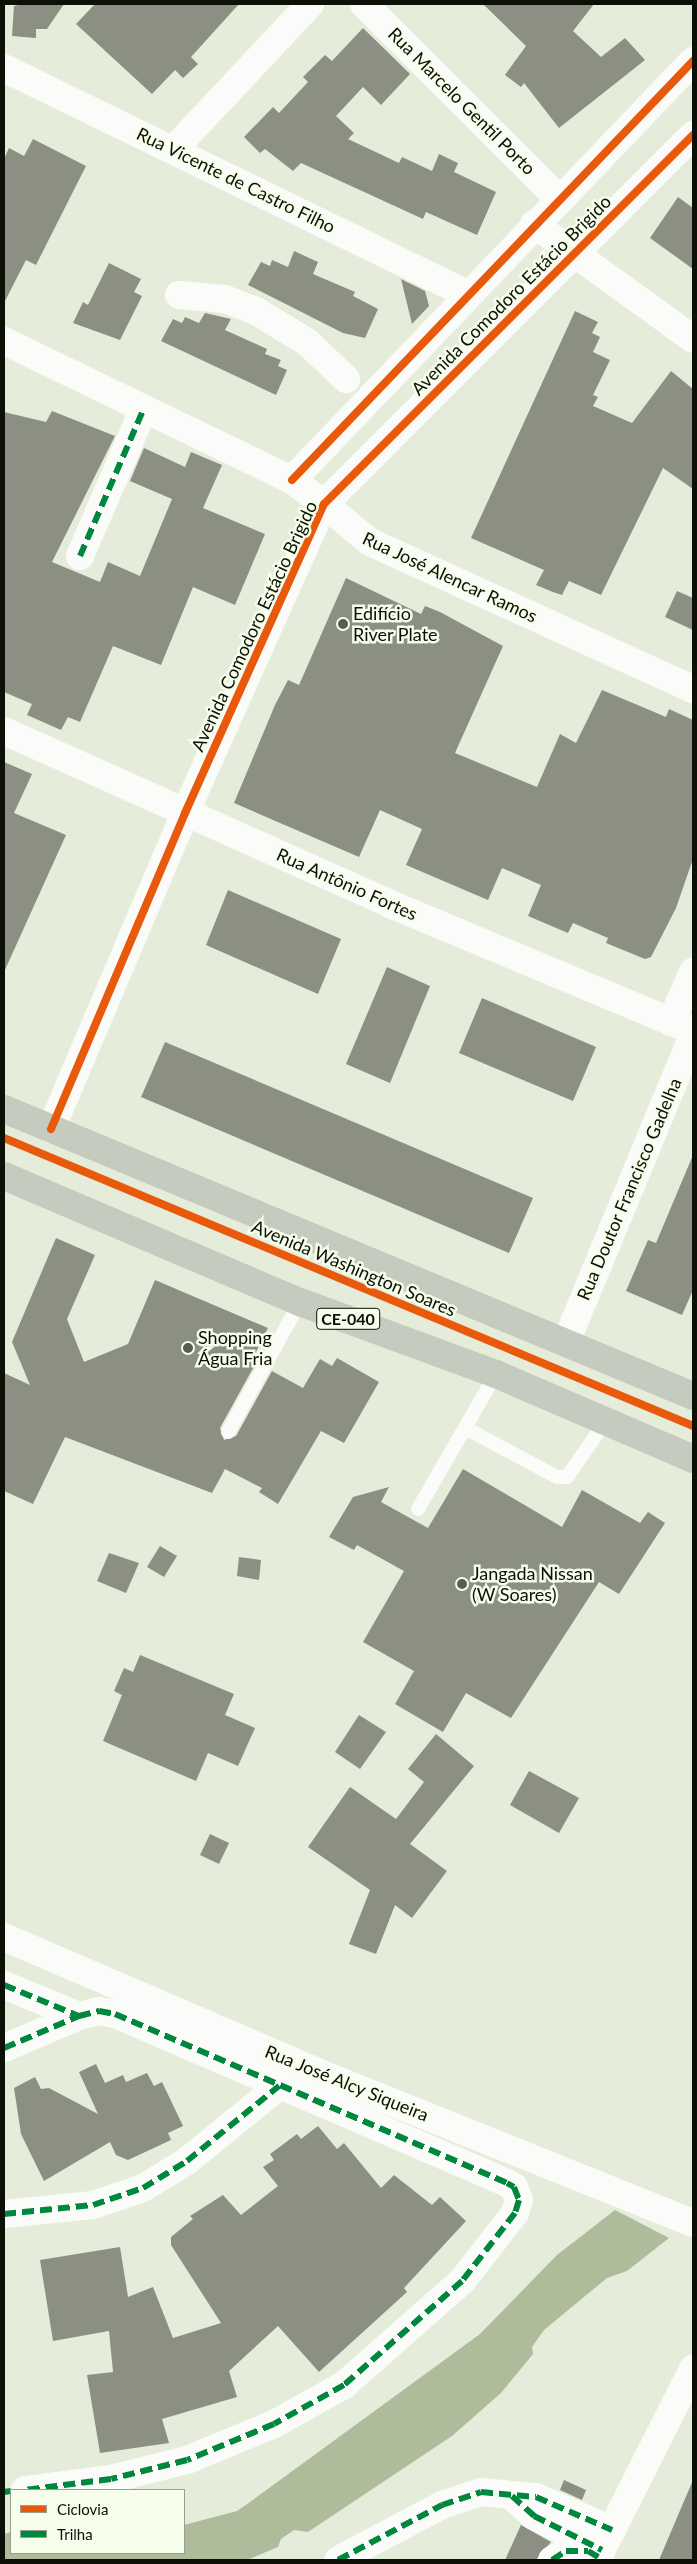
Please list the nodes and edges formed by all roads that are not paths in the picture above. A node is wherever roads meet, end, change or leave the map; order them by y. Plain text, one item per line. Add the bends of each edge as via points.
1 (310, 4) edge
2 (364, 4) edge
3 (693, 61) edge
4 (4, 68) edge
5 (693, 135) edge
6 (174, 149) junction
7 (560, 198) junction
8 (534, 224) junction
9 (573, 252) junction
10 (467, 294) junction
11 (179, 295) dead end
12 (693, 339) edge
13 (4, 342) edge
14 (355, 388) junction
15 (144, 408) junction
16 (292, 480) junction
17 (324, 504) junction
18 (80, 556) dead end
19 (693, 689) edge
20 (4, 731) edge
21 (185, 813) junction
22 (693, 972) edge
23 (686, 1030) edge
24 (4, 1109) edge
25 (51, 1129) junction
26 (4, 1176) edge
27 (300, 1302) junction
28 (566, 1342) junction
29 (496, 1374) junction
30 (691, 1392) edge
31 (606, 1421) junction
32 (465, 1428) junction
33 (228, 1432) dead end
34 (693, 1459) edge
35 (418, 1509) dead end
36 (4, 1937) edge
37 (4, 1985) edge
38 (79, 2016) junction
39 (4, 2048) edge
40 (279, 2086) junction
41 (4, 2214) edge
42 (693, 2223) edge
43 (693, 2369) edge
44 (32, 2489) edge
45 (603, 2549) edge
46 (338, 2560) edge
47 (552, 2560) edge

1 - 6 street
2 - 7 street, Rua Marcelo Gentil Porto
3 - 7 street, Avenida Comodoro Estácio Brigido
4 - 6 street, Rua Vicente de Castro Filho
5 - 9 street, Avenida Comodoro Estácio Brigido
6 - 10 street, Rua Vicente de Castro Filho
7 - 8 street, Avenida Comodoro Estácio Brigido
8 - 9 street
8 - 10 street, Avenida Comodoro Estácio Brigido
9 - 12 street
9 - 17 street, Avenida Comodoro Estácio Brigido
10 - 14 street, Avenida Comodoro Estácio Brigido
11 - 14 street via 225,299 256,311 307,342
13 - 15 street, Rua José Alencar Ramos
14 - 16 street, Avenida Comodoro Estácio Brigido
15 - 16 street, Rua José Alencar Ramos
15 - 18 street
16 - 17 street, Rua José Alencar Ramos
17 - 19 street, Rua José Alencar Ramos via 370,542
17 - 21 street, Avenida Comodoro Estácio Brigido
20 - 21 street, Rua Antônio Fortes
21 - 23 street, Rua Antônio Fortes
21 - 25 street, Avenida Comodoro Estácio Brigido
22 - 23 street, Rua Doutor Francisco Gadelha
23 - 28 street, Rua Doutor Francisco Gadelha
24 - 25 highway, Avenida Washington Soares
25 - 28 highway, Avenida Washington Soares
26 - 27 highway, CE-040
27 - 29 highway, CE-040
27 - 33 lane
28 - 30 highway, Avenida Washington Soares
29 - 31 highway, CE-040
29 - 32 lane
31 - 32 lane via 567,1477 557,1477
31 - 34 highway, CE-040
32 - 35 lane
36 - 42 street, Rua José Alcy Siqueira via 317,2072
37 - 38 street
38 - 39 street
38 - 40 street via 99,2011 114,2014
40 - 41 street via 188,2161 143,2188 93,2206
40 - 44 street via 514,2187 519,2200 515,2213 462,2281 344,2385 274,2424 187,2460 111,2478
43 - 45 street
45 - 46 street via 536,2497 481,2492 464,2496
45 - 47 street via 566,2551

